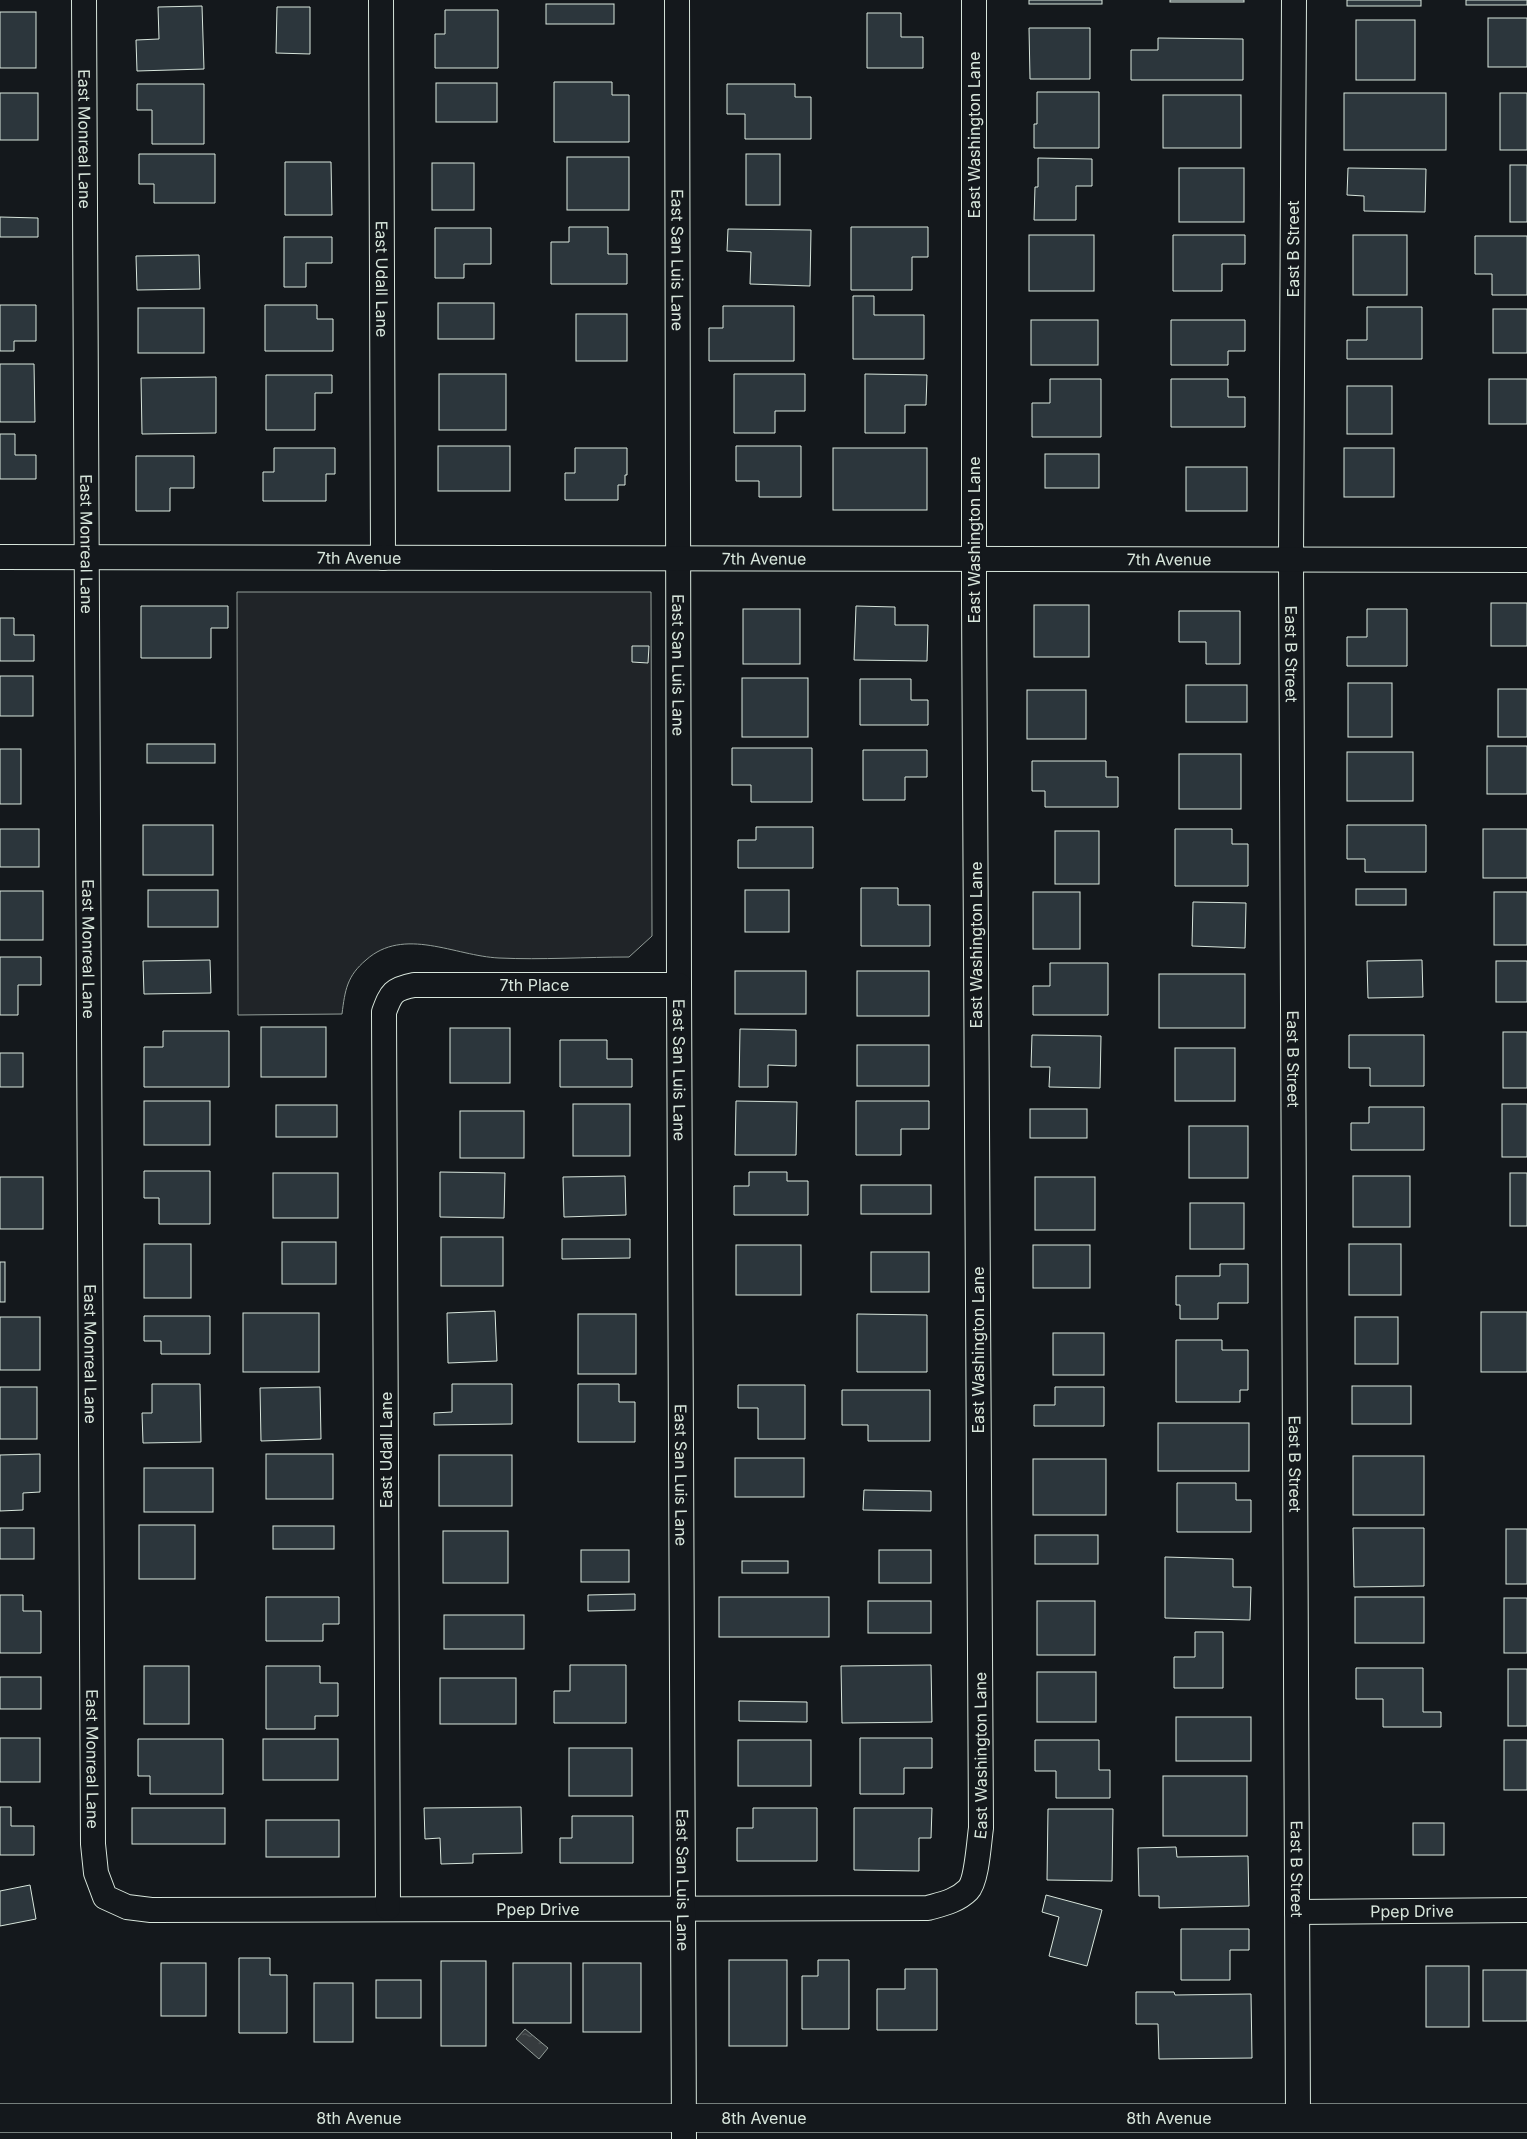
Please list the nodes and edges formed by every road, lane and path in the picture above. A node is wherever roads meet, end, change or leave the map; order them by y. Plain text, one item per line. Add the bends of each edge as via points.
1 (84, 0) edge
2 (381, 0) edge
3 (677, 0) edge
4 (974, 0) edge
5 (1294, 0) edge
6 (0, 558) edge
7 (86, 558) junction
8 (383, 558) junction
9 (679, 559) junction
10 (974, 559) junction
11 (1291, 559) junction
12 (1527, 560) edge
13 (679, 984) junction
14 (391, 994) joint
15 (969, 1889) joint
16 (104, 1897) joint
17 (388, 1908) junction
18 (683, 1909) junction
19 (1527, 1910) edge
20 (1297, 1912) junction
21 (1298, 2117) junction
22 (0, 2118) edge
23 (1527, 2118) edge
24 (685, 2129) edge

1 - 7 street, East Monreal Lane
2 - 8 street, East Udall Lane
3 - 9 street, East San Luis Lane
4 - 10 street, East Washington Lane
5 - 11 street, East B Street
6 - 7 street, 7th Avenue
7 - 8 street, 7th Avenue
7 - 16 street, East Monreal Lane via 93,1844 96,1873
8 - 9 street, 7th Avenue
9 - 10 street, 7th Avenue
9 - 13 street, East San Luis Lane
10 - 11 street, 7th Avenue
10 - 15 street, East Washington Lane via 981,1828 977,1863
11 - 12 street, 7th Avenue
11 - 20 street, East B Street
13 - 14 street, 7th Place via 414,984
13 - 18 street, East San Luis Lane
14 - 17 street, East Udall Lane via 384,1012
15 - 18 street, Ppep Drive via 950,1902 928,1908
16 - 17 street, Ppep Drive via 127,1907 151,1910
17 - 18 street, Ppep Drive
18 - 24 street, East San Luis Lane
19 - 20 street, Ppep Drive
20 - 21 street, East B Street
21 - 23 main road, 8th Avenue
21 - 24 main road, 8th Avenue
22 - 24 main road, 8th Avenue

